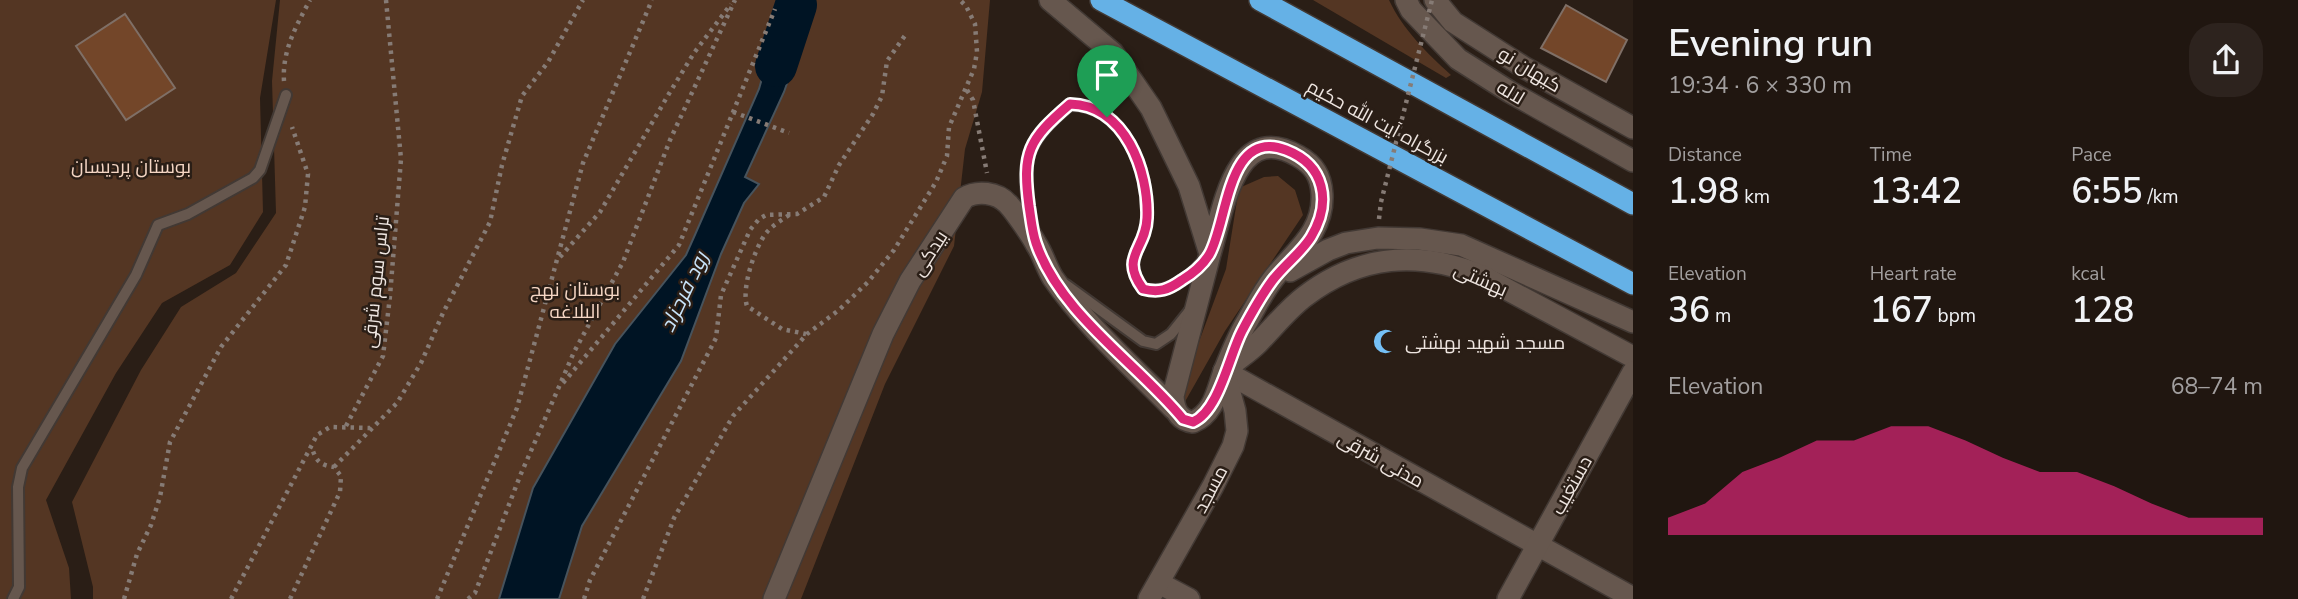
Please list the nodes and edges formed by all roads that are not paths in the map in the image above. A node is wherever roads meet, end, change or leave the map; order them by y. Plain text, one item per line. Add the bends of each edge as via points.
1 (1050, 0) edge
2 (1101, 0) edge
3 (1260, 0) edge
4 (1406, 0) edge
5 (1433, 0) edge
6 (286, 95) road end
7 (1633, 128) edge
8 (1633, 161) edge
9 (1633, 204) edge
10 (1036, 243) junction
11 (1210, 254) junction
12 (1051, 275) junction
13 (1273, 280) junction
14 (1633, 284) edge
15 (1197, 302) junction
16 (1633, 322) edge
17 (1633, 357) edge
18 (1224, 371) junction
19 (1633, 372) edge
20 (1174, 409) junction
21 (1537, 546) junction
22 (1154, 591) edge
23 (1633, 598) edge
24 (13, 599) edge
25 (774, 599) edge
26 (1189, 599) edge
27 (1508, 599) edge

1 - 11 street via 1113,53 1151,108 1189,186
2 - 14 highway, بزرگراه آیت الله حکیم
3 - 9 highway
4 - 8 street, لاله via 1458,59
5 - 7 street, کیهان نو via 1453,22
6 - 24 lane via 260,170 253,178 158,225 136,275 22,468 18,487 19,587
10 - 11 lane via 1027,188 1028,153 1070,104 1086,105 1107,117 1136,151 1147,221 1132,263 1143,289 1158,292 1178,283
10 - 12 street
10 - 25 street, بیدکی via 999,197 977,193 964,198 910,281 883,334
11 - 13 street via 1241,164 1261,148 1286,150 1311,165 1320,177 1322,209 1310,238
11 - 15 street
12 - 15 lane via 1143,341 1156,344 1171,334
12 - 20 street via 1078,311
13 - 16 street via 1346,243 1378,237 1420,239 1461,245
13 - 18 street via 1241,332
15 - 20 street via 1173,396
17 - 18 street, بهشتی via 1482,276 1424,259 1399,259 1348,272 1314,291
18 - 20 street via 1210,408 1199,419 1183,419
18 - 21 street, مدنی شرقی
18 - 22 street, مسجد via 1235,411 1233,446
19 - 21 street, دستغیب
21 - 23 street, مدنی شرقی
21 - 27 street, دستغیب
22 - 26 street

